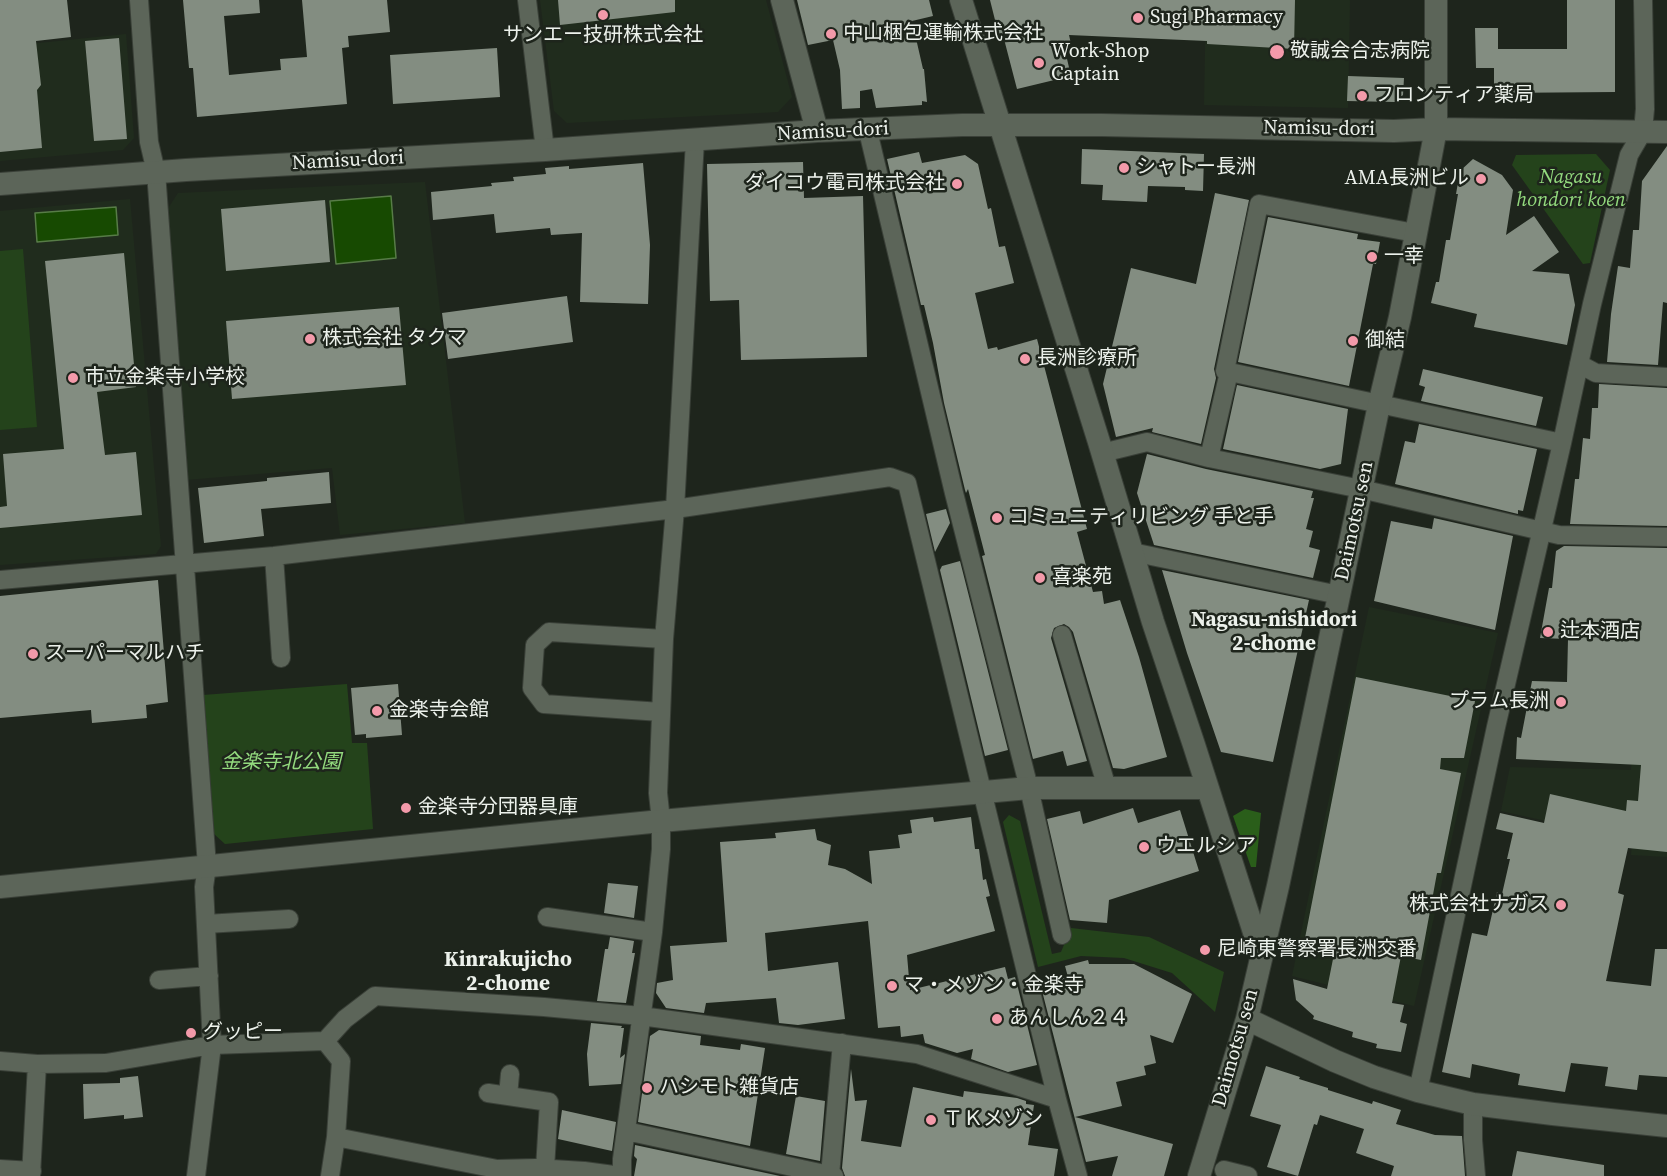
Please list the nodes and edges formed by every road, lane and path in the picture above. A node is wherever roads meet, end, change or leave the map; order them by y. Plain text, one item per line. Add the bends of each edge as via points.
1 (139, 0) edge
2 (527, 0) edge
3 (782, 0) edge
4 (961, 0) edge
5 (1436, 0) edge
6 (1643, 0) edge
7 (1000, 124) junction
8 (1436, 129) junction
9 (817, 131) junction
10 (868, 131) junction
11 (1643, 131) junction
12 (1667, 132) edge
13 (695, 140) junction
14 (544, 150) junction
15 (156, 172) junction
16 (0, 184) edge
17 (1415, 233) junction
18 (1579, 364) junction
19 (1229, 372) junction
20 (1667, 377) edge
21 (1379, 405) junction
22 (1562, 443) junction
23 (1102, 453) junction
24 (1209, 458) junction
25 (1361, 489) junction
26 (675, 509) junction
27 (1542, 531) junction
28 (1667, 537) edge
29 (1132, 552) junction
30 (274, 556) junction
31 (185, 565) junction
32 (0, 580) edge
33 (1339, 595) junction
34 (1062, 635) dead end
35 (664, 639) junction
36 (282, 658) dead end
37 (661, 712) junction
38 (1029, 788) junction
39 (1107, 788) junction
40 (1207, 788) junction
41 (982, 793) junction
42 (661, 821) junction
43 (207, 866) junction
44 (0, 887) edge
45 (547, 917) dead end
46 (289, 919) dead end
47 (206, 924) junction
48 (654, 932) junction
49 (1062, 935) dead end
50 (1261, 955) junction
51 (209, 976) junction
52 (159, 980) dead end
53 (641, 1016) junction
54 (1247, 1019) junction
55 (325, 1041) junction
56 (842, 1043) junction
57 (212, 1045) junction
58 (0, 1061) edge
59 (37, 1064) junction
60 (510, 1074) dead end
61 (1418, 1091) junction
62 (488, 1094) dead end
63 (508, 1096) junction
64 (1057, 1099) junction
65 (1473, 1104) junction
66 (1667, 1126) edge
67 (626, 1131) junction
68 (336, 1137) junction
69 (545, 1168) junction
70 (0, 1169) edge
71 (1224, 1170) dead end
72 (31, 1173) edge
73 (497, 1173) edge
74 (196, 1176) edge
75 (330, 1176) edge
76 (621, 1176) edge
77 (832, 1176) edge
78 (1078, 1176) edge
79 (1199, 1176) edge
80 (1248, 1176) edge
81 (1476, 1176) edge

1 - 15 street via 149,142
2 - 14 street
3 - 9 street
4 - 7 street
5 - 8 street, Daimotsu sen
6 - 11 street
7 - 8 street, Namisu-dori
7 - 10 street, Namisu-dori
7 - 23 street
8 - 11 street, Namisu-dori
8 - 17 street, Daimotsu sen
9 - 10 street, Namisu-dori
9 - 13 street, Namisu-dori
10 - 38 street
11 - 12 street, Namisu-dori
11 - 18 street via 1629,156
13 - 14 street, Namisu-dori
13 - 26 street
14 - 15 street, Namisu-dori
15 - 16 street, Namisu-dori
15 - 31 street
17 - 19 street via 1259,204 1225,371
17 - 21 street, Daimotsu sen
18 - 20 street via 1596,373
18 - 22 street
19 - 21 street
19 - 24 street
21 - 22 street
21 - 25 street, Daimotsu sen
22 - 27 street
23 - 24 street via 1147,442
23 - 29 street
24 - 25 street
25 - 27 street
25 - 33 street, Daimotsu sen
26 - 30 street
26 - 35 street
26 - 41 street via 890,477 907,483
27 - 28 street via 1559,535
27 - 61 street
29 - 33 street
29 - 40 street
30 - 31 street
30 - 36 street
31 - 32 street
31 - 43 street
33 - 50 street, Daimotsu sen
34 - 39 street
35 - 37 street
35 - 37 street via 549,632 536,645 532,688 544,704
37 - 42 street
38 - 39 street
38 - 41 street
38 - 49 street
39 - 40 street
40 - 50 street
41 - 42 street
41 - 64 street
42 - 43 street
42 - 48 street
43 - 44 street
43 - 47 street
45 - 48 street
46 - 47 street
47 - 51 street
48 - 53 street
50 - 54 street, Daimotsu sen
51 - 52 street
51 - 57 street
53 - 55 street via 375,996 345,1018
53 - 56 street
53 - 67 street
54 - 61 street via 1335,1061
54 - 79 street, Daimotsu sen
55 - 57 street
55 - 68 street via 341,1061
56 - 64 street via 917,1054
56 - 77 street
57 - 59 street via 106,1063
57 - 74 street
58 - 59 street
59 - 72 street
60 - 63 street
61 - 65 street
62 - 63 street
63 - 69 street via 549,1102
64 - 78 street
65 - 66 street
65 - 81 street
67 - 76 street
67 - 77 street
68 - 73 street
68 - 75 street
69 - 73 street
69 - 76 street
70 - 72 street
71 - 80 street

